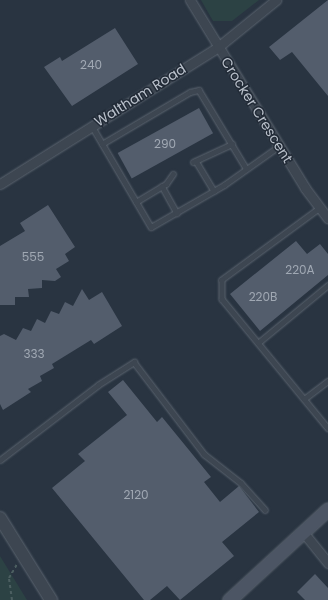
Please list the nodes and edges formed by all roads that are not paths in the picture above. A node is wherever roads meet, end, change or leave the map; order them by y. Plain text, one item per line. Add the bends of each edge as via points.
1 (190, 0) edge
2 (276, 0) edge
3 (218, 46) junction
4 (92, 126) junction
5 (102, 144) junction
6 (232, 144) junction
7 (279, 146) junction
8 (246, 168) junction
9 (173, 174) dead end
10 (0, 184) edge
11 (162, 186) junction
12 (214, 191) junction
13 (136, 202) junction
14 (320, 208) junction
15 (177, 213) junction
16 (328, 218) edge
17 (328, 285) edge
18 (258, 343) junction
19 (328, 381) edge
20 (304, 399) junction
21 (328, 428) edge
22 (0, 460) edge
23 (328, 509) edge
24 (265, 510) dead end
25 (0, 518) edge
26 (303, 532) junction
27 (328, 563) edge
28 (51, 600) edge
29 (229, 600) edge

1 - 3 street, Crocker Crescent
2 - 3 street, Waltham Road
3 - 4 street, Waltham Road
3 - 7 street, Crocker Crescent
4 - 5 lane
4 - 10 street, Waltham Road
5 - 6 lane via 190,92 199,90
5 - 13 lane
6 - 8 lane
6 - 12 lane via 194,161
7 - 8 lane
7 - 14 street, Crocker Crescent
8 - 12 lane
9 - 11 lane
11 - 13 lane
11 - 15 lane
12 - 15 lane
13 - 15 lane via 151,227
14 - 16 street, Crocker Crescent
14 - 18 lane via 222,280 222,299
17 - 18 lane
18 - 20 lane
19 - 20 lane
20 - 21 lane
22 - 24 lane via 98,385 134,362 204,454 241,483
23 - 26 main road
25 - 28 street
26 - 27 street
26 - 29 main road

